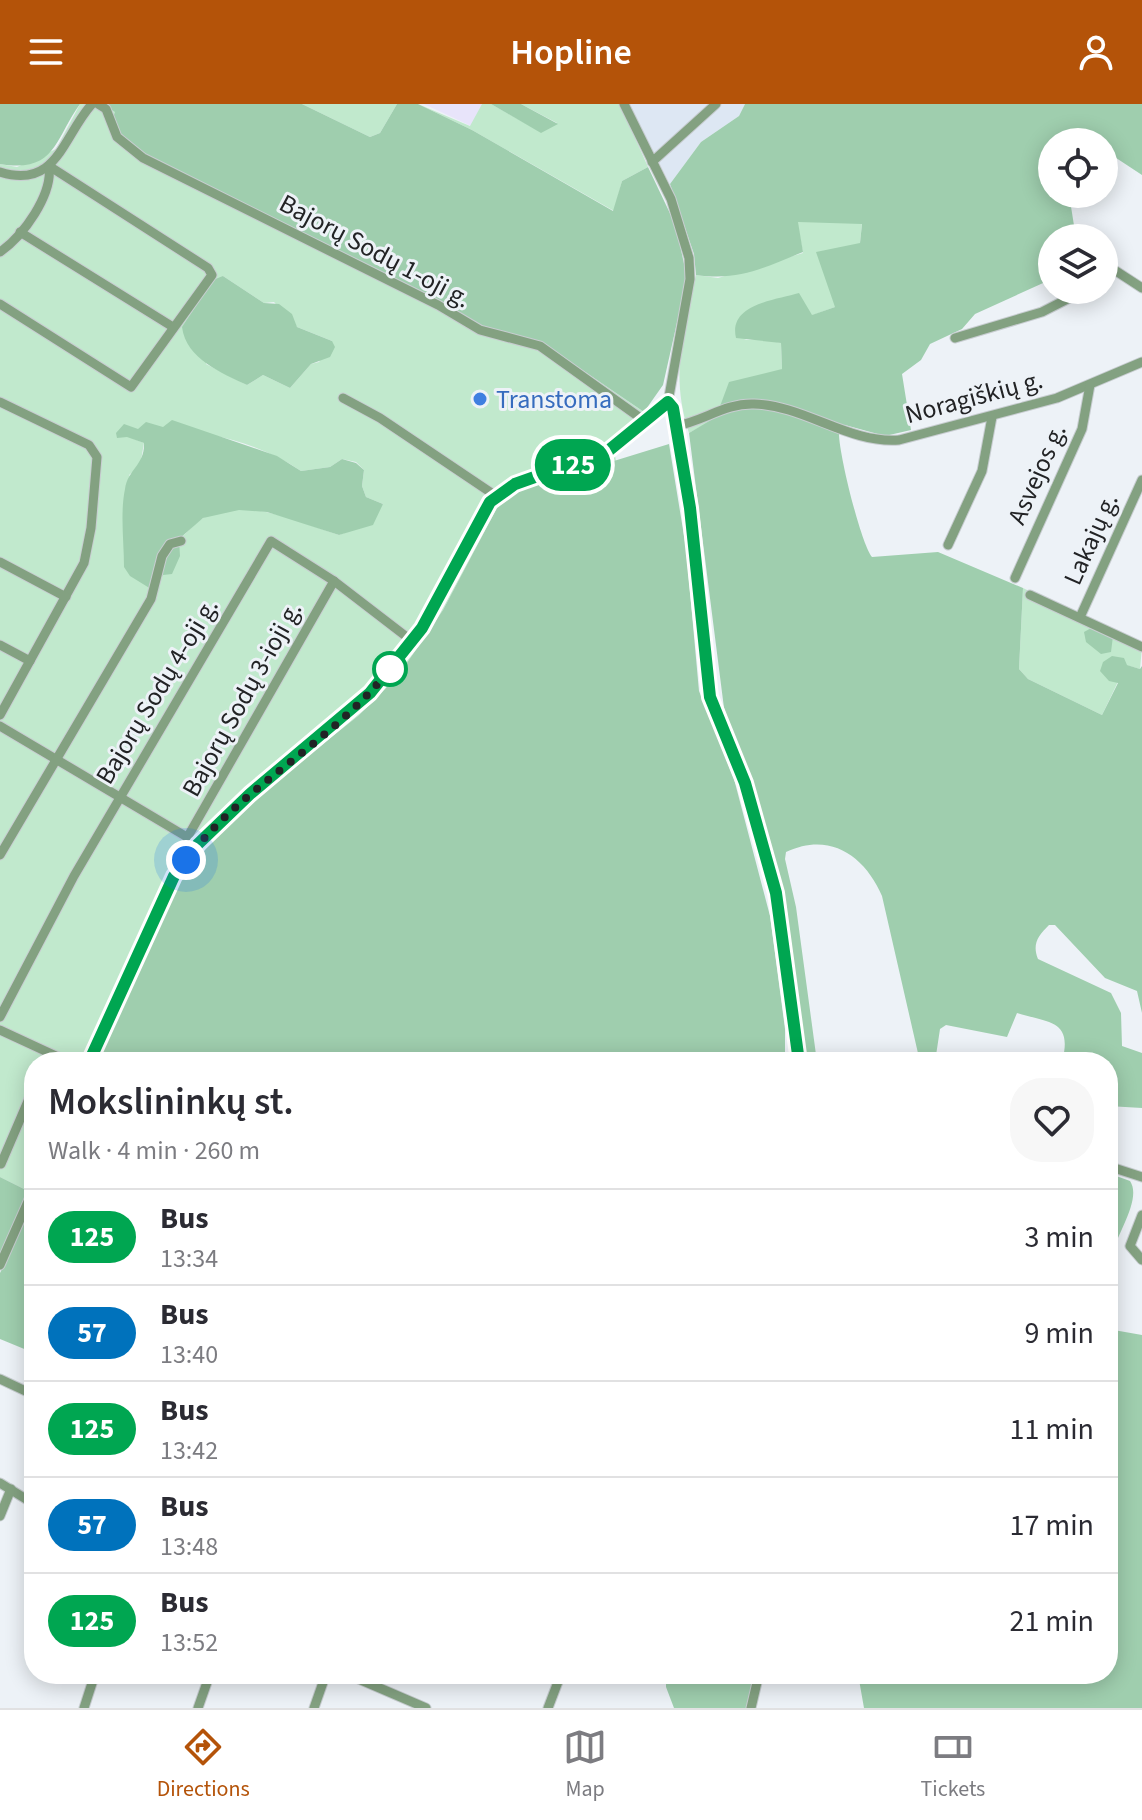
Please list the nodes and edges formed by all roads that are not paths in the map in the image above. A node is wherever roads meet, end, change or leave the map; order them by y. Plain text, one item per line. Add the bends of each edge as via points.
1 (92, 104) edge
2 (98, 104) edge
3 (624, 104) edge
4 (716, 104) edge
5 (652, 162) junction
6 (49, 166) junction
7 (0, 172) edge
8 (20, 232) junction
9 (0, 252) edge
10 (1118, 272) edge
11 (1142, 288) edge
12 (0, 304) edge
13 (1058, 304) edge
14 (173, 327) junction
15 (955, 338) dead end
16 (1142, 362) edge
17 (1090, 385) junction
18 (343, 398) dead end
19 (0, 402) edge
20 (668, 402) junction
21 (992, 417) junction
22 (646, 422) junction
23 (676, 426) junction
24 (1142, 480) edge
25 (496, 496) junction
26 (181, 541) dead end
27 (948, 545) dead end
28 (0, 562) edge
29 (1015, 578) dead end
30 (334, 581) junction
31 (1030, 595) dead end
32 (66, 597) junction
33 (1081, 615) junction
34 (412, 641) junction
35 (0, 645) edge
36 (1142, 647) edge
37 (30, 661) junction
38 (0, 715) edge
39 (1, 729) edge
40 (55, 759) junction
41 (119, 797) junction
42 (187, 838) junction
43 (198, 844) junction
44 (0, 855) edge
45 (0, 1017) edge
46 (0, 1030) edge
47 (38, 1052) edge
48 (93, 1052) edge
49 (798, 1052) edge
50 (24, 1110) edge
51 (1, 1164) edge
52 (1118, 1169) edge
53 (1142, 1177) edge
54 (24, 1211) edge
55 (1142, 1215) edge
56 (1139, 1258) edge
57 (0, 1265) edge
58 (0, 1379) edge
59 (24, 1390) edge
60 (0, 1483) edge
61 (11, 1489) junction
62 (24, 1497) edge
63 (0, 1516) edge
64 (92, 1684) edge
65 (206, 1684) edge
66 (322, 1684) edge
67 (372, 1684) edge
68 (381, 1684) edge
69 (557, 1684) edge
70 (757, 1684) edge
71 (380, 1687) junction
72 (84, 1708) edge
73 (198, 1708) edge
74 (314, 1708) edge
75 (426, 1708) edge
76 (548, 1708) edge
77 (751, 1708) edge

1 - 6 street
2 - 22 street, Bajorų Sodų 1-oji g. via 106,109 117,137 143,158 438,305 469,326 540,346
3 - 5 street
4 - 5 street
5 - 20 street via 681,226 690,269
6 - 7 street via 26,175
6 - 8 street via 48,187
6 - 14 street via 212,271
8 - 9 street
8 - 14 street
10 - 11 street
12 - 14 street via 131,387
13 - 15 street
16 - 17 street, Noragiškių g.
17 - 21 street, Noragiškių g.
17 - 29 street, Asvejos g. via 1082,429
18 - 25 street
19 - 32 street via 95,451 91,528 84,563
20 - 22 street
20 - 23 street
21 - 23 street, Noragiškių g. via 899,440 880,440 794,411 754,404 732,405
21 - 27 street via 982,471
22 - 25 street via 608,451 515,484
23 - 49 street via 710,697 745,783 776,893
24 - 33 street, Lakajų g.
25 - 34 street
26 - 40 street via 170,544 162,556 151,599
28 - 32 street
30 - 34 street, Bajorų Sodų 4-oji g.
30 - 41 street, Bajorų Sodų 4-oji g. via 271,541
30 - 42 street, Bajorų Sodų 3-ioji g.
31 - 33 street
32 - 37 street
33 - 36 street
34 - 43 street via 361,703 271,774
35 - 37 street
37 - 38 street
39 - 40 street
40 - 41 street
40 - 44 street
41 - 42 street
41 - 45 street, Bajorų Sodų 4-oji g.
42 - 43 street
43 - 48 street via 166,889
46 - 47 street
50 - 51 street
52 - 53 street
54 - 57 street
55 - 56 street via 1131,1239
58 - 59 street
60 - 61 street
61 - 62 street
61 - 63 street
64 - 72 street
65 - 73 street
66 - 74 street
67 - 71 street
68 - 71 street
69 - 76 street
70 - 77 street
71 - 75 street

